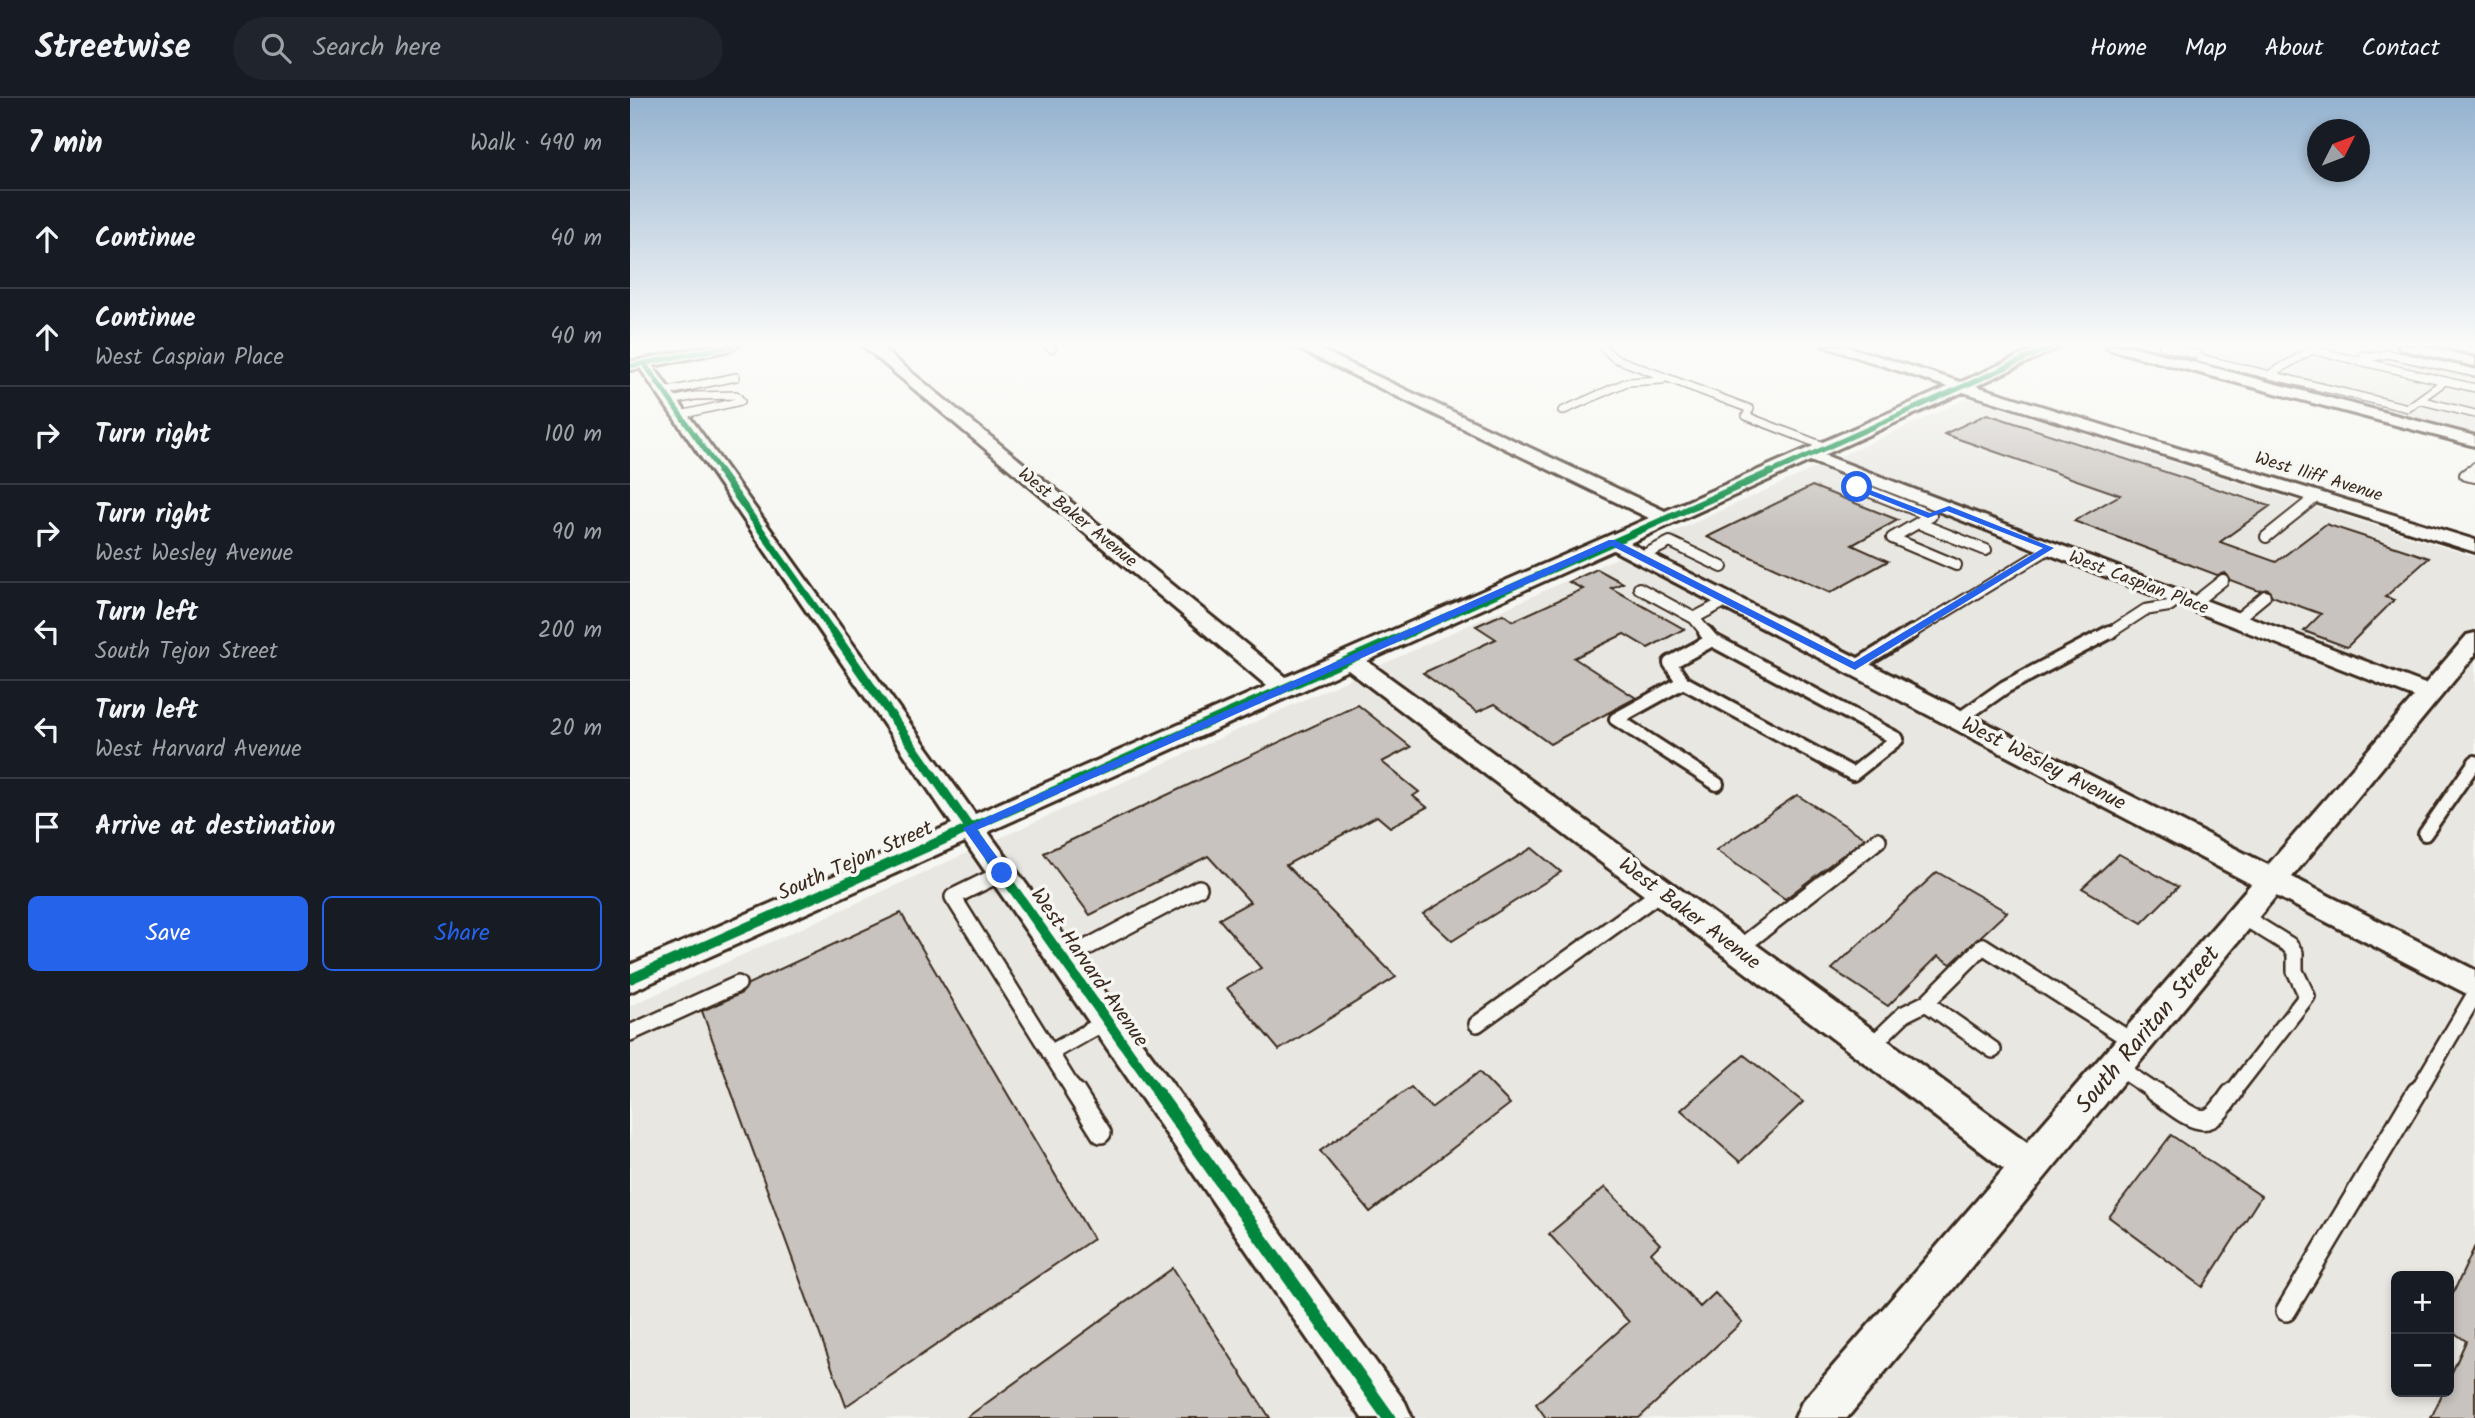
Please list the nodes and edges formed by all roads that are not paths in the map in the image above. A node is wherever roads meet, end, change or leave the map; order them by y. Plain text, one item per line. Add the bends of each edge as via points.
1 (676, 408) edge
2 (945, 408) edge
3 (1430, 408) edge
4 (1570, 408) edge
5 (1746, 408) edge
6 (1916, 408) edge
7 (2028, 408) edge
8 (2346, 408) edge
9 (2449, 408) edge
10 (1562, 411) dead end
11 (2475, 414) edge
12 (2475, 442) edge
13 (1818, 451) junction
14 (2475, 466) edge
15 (2475, 477) edge
16 (2316, 497) junction
17 (1939, 512) junction
18 (1666, 519) junction
19 (1918, 523) junction
20 (2266, 537) dead end
21 (1612, 542) junction
22 (2475, 546) edge
23 (2050, 548) junction
24 (1986, 550) dead end
25 (1640, 557) junction
26 (1956, 565) dead end
27 (1722, 567) dead end
28 (2223, 580) dead end
29 (1639, 589) dead end
30 (2265, 596) dead end
31 (1726, 601) junction
32 (2187, 601) junction
33 (1694, 618) junction
34 (2236, 620) junction
35 (1712, 640) junction
36 (2475, 640) edge
37 (1349, 659) junction
38 (1855, 667) junction
39 (1683, 682) junction
40 (1285, 688) junction
41 (2429, 694) junction
42 (1958, 720) junction
43 (2475, 762) edge
44 (1717, 785) dead end
45 (970, 828) junction
46 (2425, 834) dead end
47 (1878, 840) dead end
48 (1002, 873) junction
49 (2272, 881) junction
50 (1199, 888) dead end
51 (1661, 892) junction
52 (2242, 916) junction
53 (1738, 949) junction
54 (1063, 960) junction
55 (630, 979) edge
56 (2473, 983) edge
57 (738, 984) dead end
58 (1926, 1003) junction
59 (1107, 1021) junction
60 (1477, 1024) dead end
61 (630, 1033) edge
62 (1870, 1047) junction
63 (1993, 1050) dead end
64 (1050, 1053) junction
65 (2125, 1055) junction
66 (1101, 1133) dead end
67 (2031, 1167) junction
68 (2286, 1311) dead end
69 (1389, 1418) edge
70 (1818, 1418) edge

1 - 45 street, West Harvard Avenue
2 - 40 street, West Baker Avenue
3 - 18 street
4 - 10 lane
5 - 13 lane, West Caspian Place via 1750,409 1746,415
6 - 13 street, South Tejon Street
7 - 16 street, West Iliff Avenue
8 - 12 street
9 - 11 lane
13 - 17 street, West Caspian Place
13 - 18 street, South Tejon Street
14 - 15 lane via 2465,475
16 - 20 lane
16 - 22 street, West Iliff Avenue
17 - 19 lane
17 - 23 street, West Caspian Place
18 - 21 street, South Tejon Street
19 - 24 lane
19 - 26 lane via 1892,538
21 - 25 street, West Wesley Avenue
21 - 37 street, South Tejon Street
23 - 32 street, West Caspian Place
23 - 38 lane
25 - 27 lane via 1671,542
25 - 31 street, West Wesley Avenue
28 - 32 lane
29 - 33 lane
30 - 34 lane
31 - 33 lane
31 - 38 street, West Wesley Avenue
32 - 34 street, West Caspian Place
32 - 42 lane via 2145,610 2098,640 2005,687
33 - 35 lane
34 - 41 street, West Caspian Place
35 - 39 lane via 1670,663
35 - 39 lane via 1897,740 1853,774
36 - 41 street, South Raritan Street
37 - 40 street, South Tejon Street
37 - 51 street, West Baker Avenue
38 - 42 street, West Wesley Avenue
39 - 44 lane via 1616,719
40 - 45 street, South Tejon Street
41 - 49 street, South Raritan Street
42 - 49 street, West Wesley Avenue
43 - 46 lane
45 - 48 street, West Harvard Avenue
45 - 55 street, South Tejon Street
47 - 53 lane
48 - 54 street, West Harvard Avenue
48 - 64 lane via 953,897
49 - 52 street, South Raritan Street
49 - 56 street, West Wesley Avenue
50 - 54 lane
51 - 53 street, West Baker Avenue
51 - 60 lane
52 - 65 street, South Raritan Street
52 - 65 lane via 2289,945 2295,953 2294,974 2307,996 2213,1117 2203,1120 2190,1115
53 - 62 street, West Baker Avenue
54 - 59 street, West Harvard Avenue
56 - 68 lane
57 - 61 lane
58 - 62 lane via 1904,1014
58 - 63 lane
58 - 65 lane via 1983,947
59 - 64 lane
59 - 69 street, West Harvard Avenue
62 - 67 street, West Baker Avenue
64 - 66 lane
65 - 67 street, South Raritan Street
67 - 70 street, South Raritan Street

